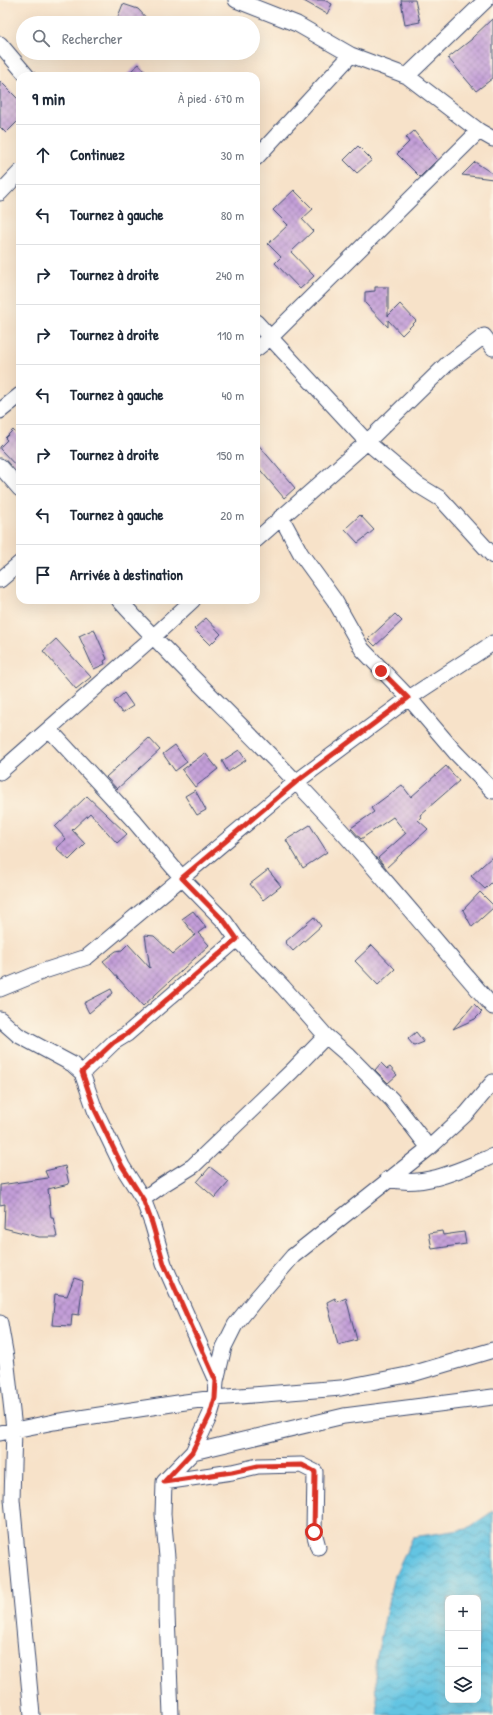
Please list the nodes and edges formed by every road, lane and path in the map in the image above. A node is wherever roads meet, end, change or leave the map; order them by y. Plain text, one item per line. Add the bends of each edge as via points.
1 (236, 0) edge
2 (486, 0) edge
3 (0, 44) edge
4 (351, 55) junction
5 (24, 72) edge
6 (407, 76) junction
7 (479, 131) junction
8 (493, 140) edge
9 (260, 154) edge
10 (16, 176) edge
11 (0, 193) edge
12 (260, 327) edge
13 (270, 338) junction
14 (260, 346) edge
15 (493, 348) edge
16 (16, 398) edge
17 (0, 411) edge
18 (367, 442) junction
19 (0, 466) edge
20 (16, 484) edge
21 (281, 517) junction
22 (260, 536) edge
23 (493, 556) edge
24 (16, 566) edge
25 (0, 580) edge
26 (123, 604) edge
27 (188, 604) edge
28 (153, 637) junction
29 (493, 643) edge
30 (408, 698) junction
31 (49, 729) junction
32 (0, 772) edge
33 (296, 782) junction
34 (493, 791) edge
35 (182, 878) junction
36 (237, 939) junction
37 (0, 989) edge
38 (493, 1007) edge
39 (0, 1020) edge
40 (326, 1036) junction
41 (82, 1072) junction
42 (493, 1082) edge
43 (429, 1148) junction
44 (493, 1156) edge
45 (388, 1179) junction
46 (143, 1199) junction
47 (0, 1323) edge
48 (493, 1350) edge
49 (216, 1381) junction
50 (493, 1397) edge
51 (215, 1398) junction
52 (7, 1431) edge
53 (192, 1452) junction
54 (164, 1482) junction
55 (6, 1500) edge
56 (318, 1548) dead end
57 (32, 1715) edge
58 (171, 1715) edge

1 - 4 street via 297,24
2 - 6 street
3 - 5 street
4 - 6 street
4 - 9 street
6 - 7 street
7 - 8 street
7 - 13 street
10 - 11 street
12 - 13 street
13 - 14 street
13 - 18 street
15 - 18 street via 484,336 447,364
16 - 17 street
18 - 21 street
18 - 23 street via 418,485 441,499
19 - 20 street
21 - 22 street
21 - 30 street via 301,554 335,601 362,649
24 - 25 street
26 - 28 street
27 - 28 street
28 - 31 street
28 - 33 street
29 - 30 street
30 - 33 street
30 - 34 street via 454,752
31 - 32 street
31 - 35 street via 134,821
33 - 35 street
33 - 38 street via 403,901
35 - 36 street via 225,922
35 - 37 street via 87,957
36 - 40 street
36 - 41 street
39 - 41 street via 18,1035
40 - 43 street via 392,1100
40 - 46 street via 193,1166
41 - 46 street via 95,1110 122,1166
42 - 43 street via 467,1113
43 - 45 street
44 - 45 street via 430,1179 402,1183
45 - 49 street via 293,1256 255,1300 232,1330 224,1347
46 - 49 street via 164,1264
47 - 52 street via 6,1357
48 - 51 street via 412,1374 341,1388
49 - 51 street
50 - 53 street via 344,1416
51 - 52 street
51 - 53 street via 210,1415
52 - 55 street
53 - 54 street
54 - 56 street via 258,1466 302,1465 315,1472 314,1532
54 - 58 street
55 - 57 street

